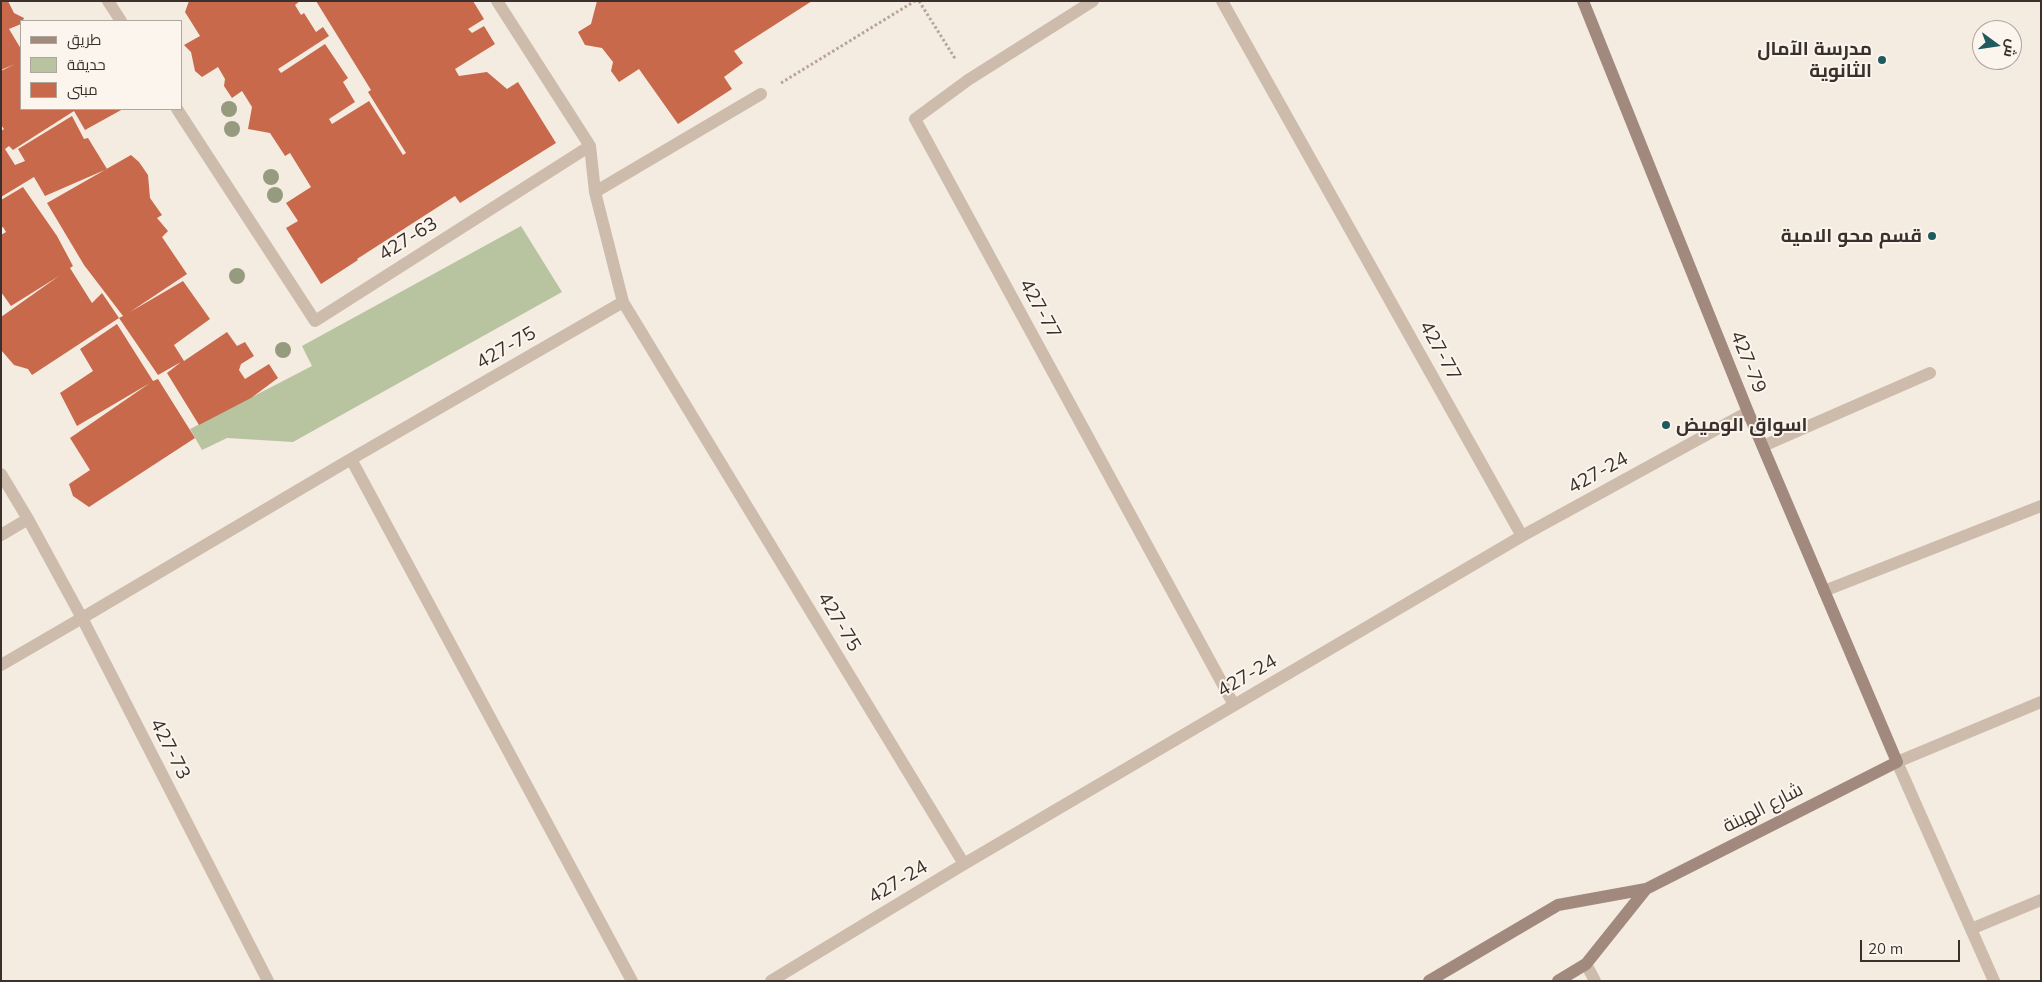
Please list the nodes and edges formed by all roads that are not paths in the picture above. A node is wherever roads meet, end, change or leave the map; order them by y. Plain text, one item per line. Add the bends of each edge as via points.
1 (108, 1) edge
2 (497, 1) edge
3 (1093, 1) edge
4 (1222, 1) edge
5 (1582, 1) edge
6 (119, 20) edge
7 (762, 94) road end
8 (178, 110) edge
9 (590, 146) junction
10 (595, 192) junction
11 (623, 302) junction
12 (1930, 373) dead end
13 (1748, 412) junction
14 (1763, 446) junction
15 (351, 459) junction
16 (1, 474) edge
17 (2041, 506) edge
18 (28, 519) junction
19 (1, 535) edge
20 (1522, 536) junction
21 (1824, 591) junction
22 (82, 618) junction
23 (1, 665) edge
24 (2041, 702) edge
25 (1234, 705) junction
26 (1897, 762) junction
27 (964, 864) junction
28 (1646, 888) junction
29 (2041, 900) edge
30 (1972, 929) junction
31 (1586, 964) junction
32 (268, 981) edge
33 (632, 981) edge
34 (771, 981) edge
35 (1429, 981) edge
36 (1558, 981) edge
37 (1595, 981) edge
38 (1994, 981) edge

1 - 6 street
2 - 9 street
3 - 25 street, 427-77 via 968,80 915,119
4 - 20 street, 427-77
5 - 13 street, 427-79
7 - 10 street
8 - 9 street, 427-63 via 315,321
9 - 10 street
10 - 11 street
11 - 15 street, 427-75
11 - 27 street, 427-75
12 - 14 street
13 - 14 street, 427-79
13 - 20 street, 427-24
14 - 21 street, 427-79
15 - 22 street, 427-75
15 - 33 street
16 - 18 street, 427-73
17 - 21 street
18 - 19 street
18 - 22 street, 427-73
20 - 25 street, 427-24
21 - 26 street, 427-79
22 - 23 street
22 - 32 street, 427-73
24 - 26 street
25 - 27 street, 427-24
26 - 28 street, شارع الهبنة
26 - 30 street
27 - 34 street, 427-24
28 - 31 street, شارع الهبنة
28 - 35 street, شارع الهبنة via 1558,905
29 - 30 street
30 - 38 street
31 - 36 street, شارع الهبنة
31 - 37 street

